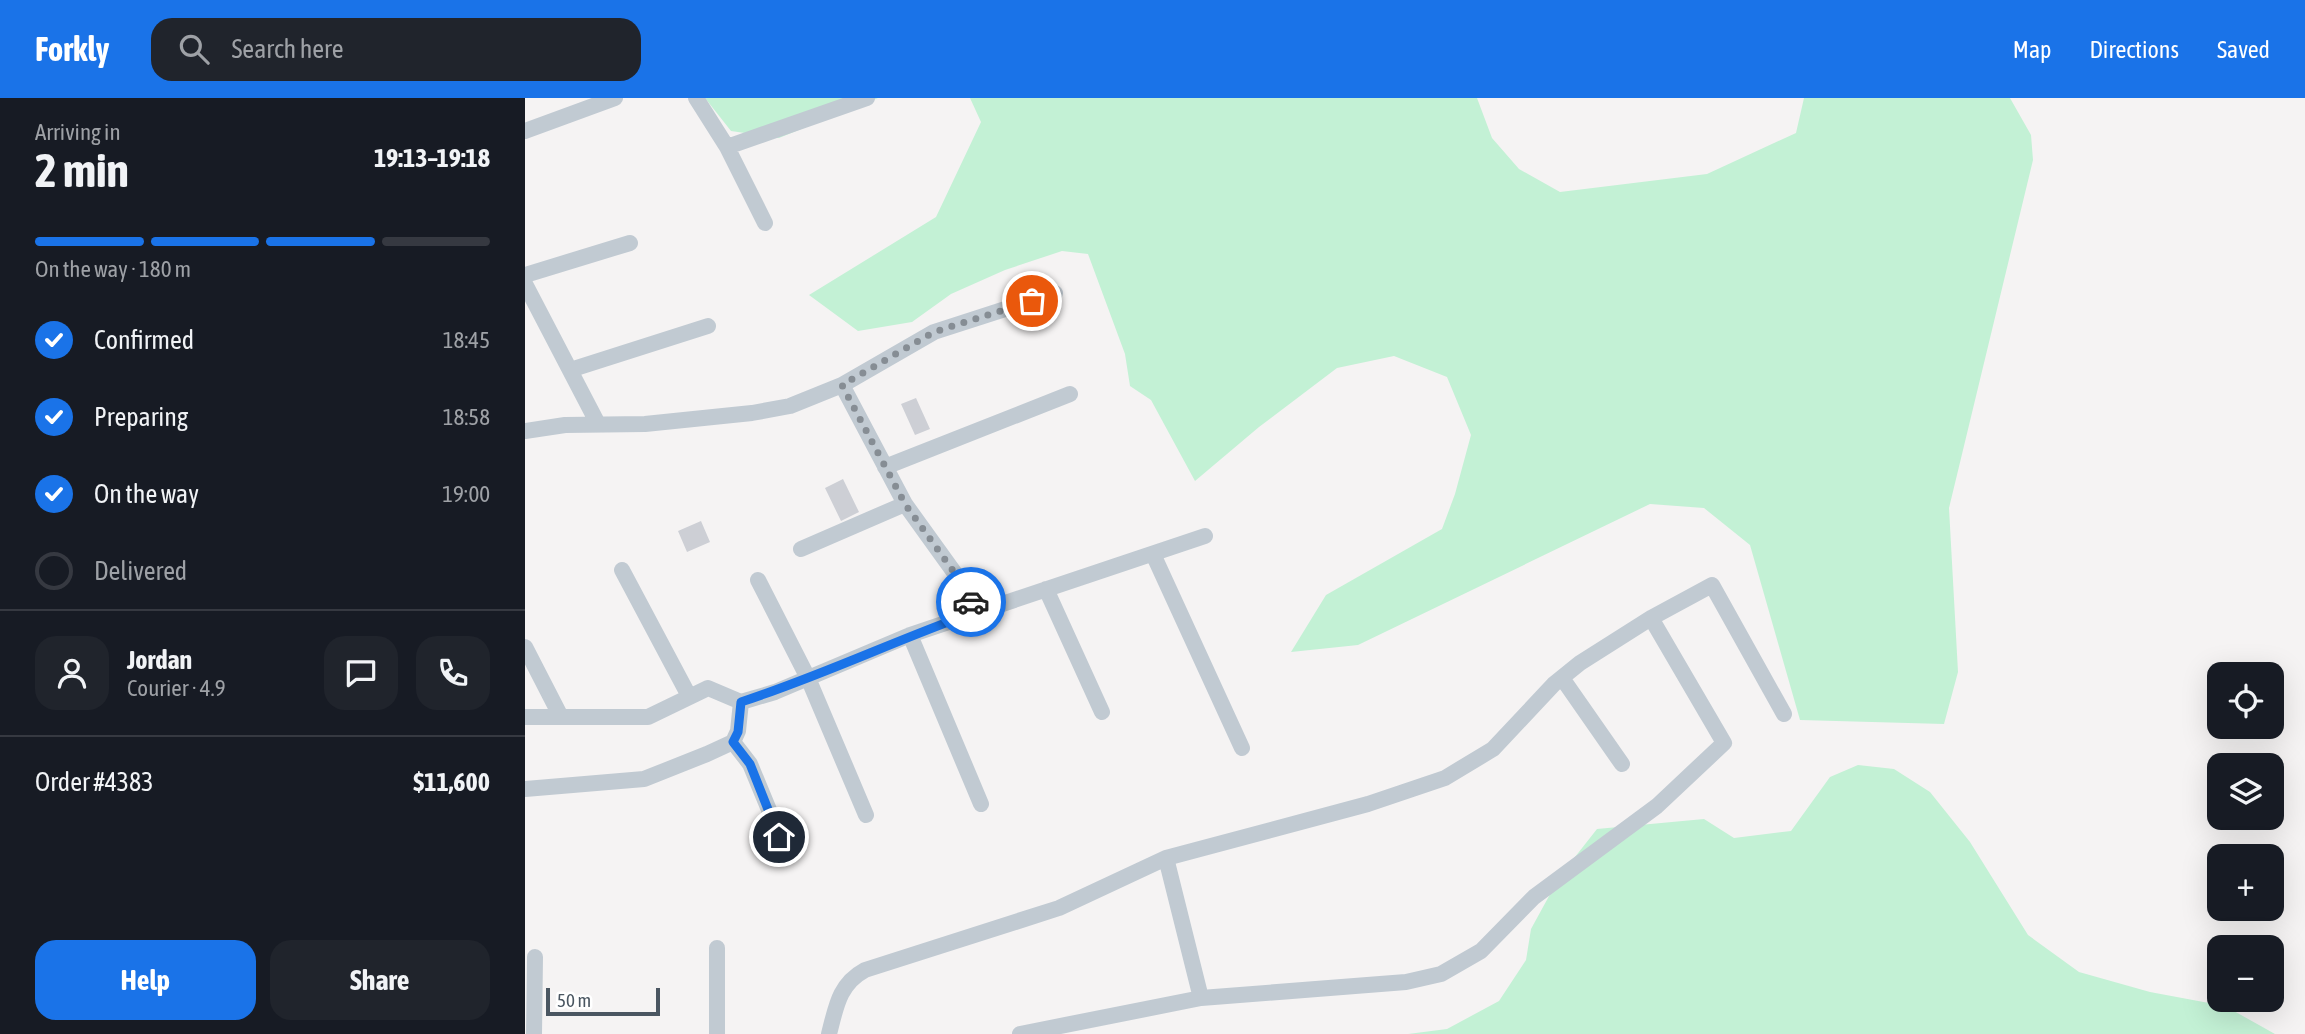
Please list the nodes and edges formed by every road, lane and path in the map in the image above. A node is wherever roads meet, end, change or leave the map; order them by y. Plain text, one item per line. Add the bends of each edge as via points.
1 (615, 98) edge
2 (696, 98) edge
3 (867, 98) edge
4 (525, 131) edge
5 (727, 146) junction
6 (765, 223) dead end
7 (631, 243) dead end
8 (525, 275) edge
9 (525, 284) edge
10 (1055, 293) dead end
11 (708, 326) dead end
12 (570, 370) junction
13 (842, 385) junction
14 (1070, 394) dead end
15 (598, 424) junction
16 (525, 431) edge
17 (885, 467) junction
18 (905, 504) junction
19 (1205, 536) dead end
20 (801, 549) dead end
21 (1153, 554) junction
22 (621, 570) dead end
23 (758, 579) dead end
24 (1046, 589) junction
25 (975, 612) junction
26 (1651, 618) junction
27 (910, 635) junction
28 (525, 647) edge
29 (808, 678) junction
30 (1562, 678) junction
31 (689, 696) junction
32 (741, 702) junction
33 (1103, 712) dead end
34 (1784, 714) dead end
35 (560, 715) junction
36 (525, 717) edge
37 (733, 742) junction
38 (1242, 748) dead end
39 (1622, 764) dead end
40 (525, 789) edge
41 (981, 804) dead end
42 (866, 815) dead end
43 (788, 856) dead end
44 (1166, 858) junction
45 (717, 948) dead end
46 (535, 957) dead end
47 (1201, 998) junction
48 (534, 1034) edge
49 (717, 1034) edge
50 (829, 1034) edge
51 (1020, 1034) edge

1 - 4 street
2 - 5 street
3 - 5 street
5 - 6 street
7 - 8 street
9 - 12 street
10 - 13 street via 934,332
11 - 12 street
12 - 15 street
13 - 15 street via 790,406 752,413
13 - 17 street
14 - 17 street
15 - 16 street
17 - 18 street
18 - 20 street
18 - 25 street via 964,586
19 - 21 street
21 - 24 street
21 - 38 street
22 - 31 street
23 - 29 street
24 - 25 street
24 - 33 street
25 - 27 street
26 - 30 street
26 - 34 street via 1712,584
26 - 47 street via 1724,743 1657,806 1534,897 1481,951 1441,974 1406,982
27 - 29 street
27 - 41 street
28 - 35 street
29 - 32 street
29 - 42 street
30 - 39 street
30 - 44 street via 1493,749 1445,778 1368,804
31 - 32 street via 708,688
31 - 35 street via 648,717
32 - 37 street
35 - 36 street
37 - 40 street via 644,779
37 - 43 street via 750,764
44 - 47 street
44 - 50 street via 1048,912 865,970 840,994
45 - 49 street
46 - 48 street
47 - 51 street

